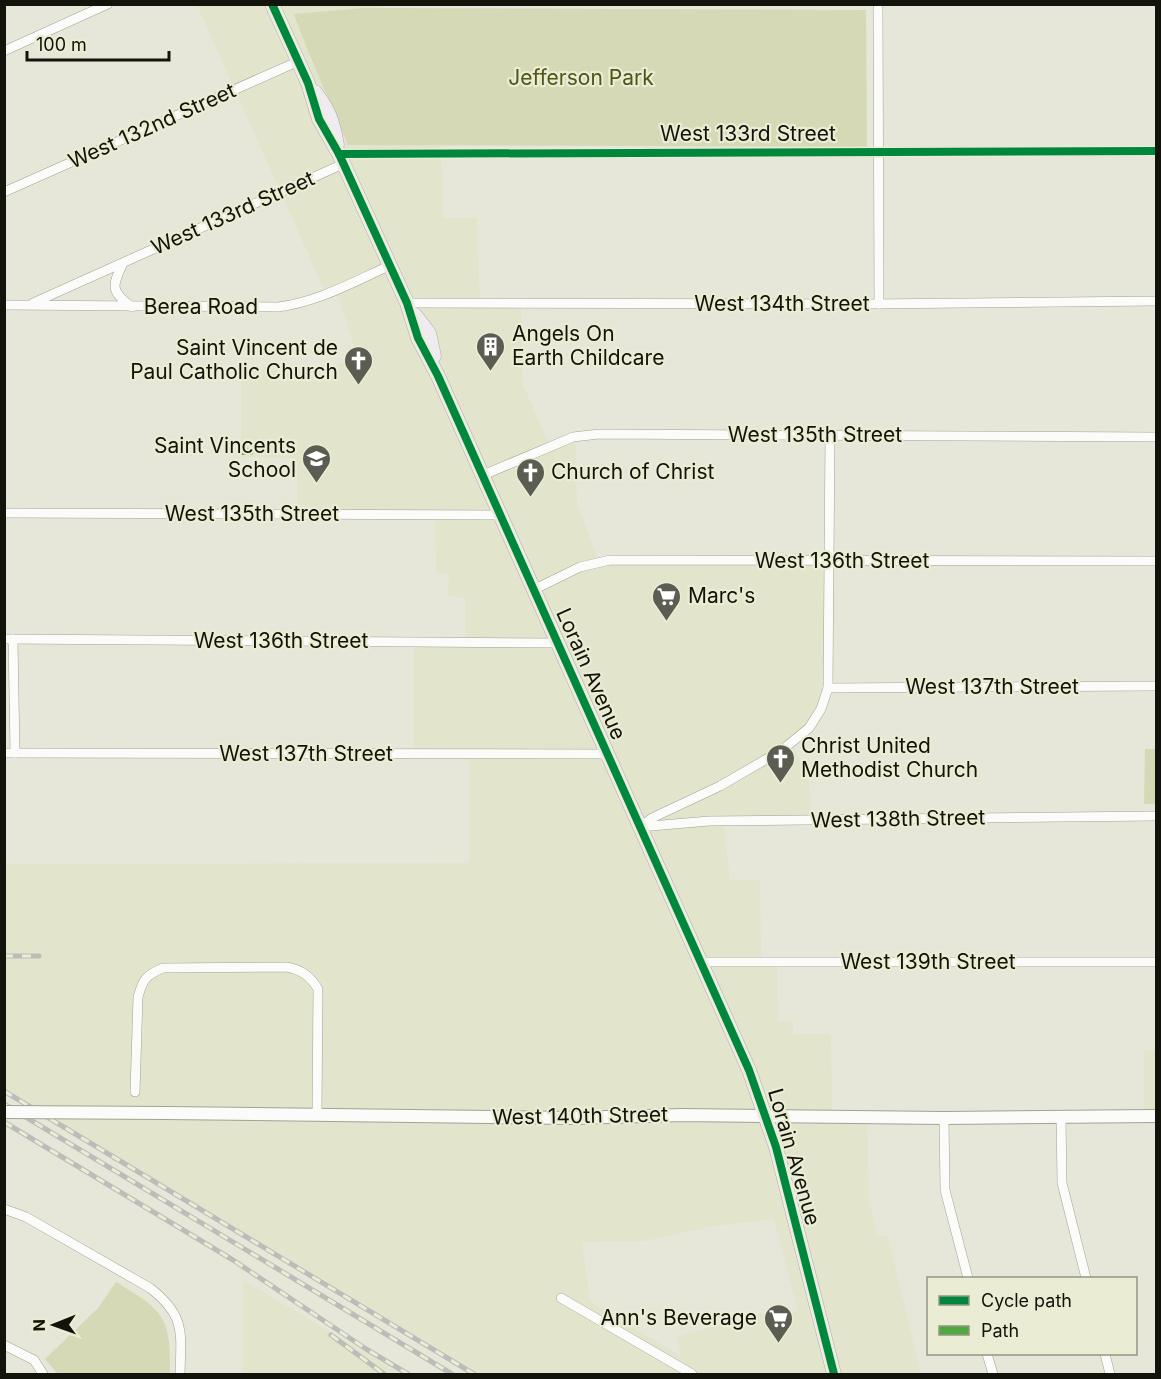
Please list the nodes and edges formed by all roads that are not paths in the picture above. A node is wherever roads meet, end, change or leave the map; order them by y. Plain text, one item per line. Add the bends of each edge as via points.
1 (108, 4) edge
2 (272, 4) edge
3 (878, 4) edge
4 (4, 51) edge
5 (299, 61) junction
6 (1156, 151) edge
7 (877, 152) junction
8 (341, 159) junction
9 (4, 192) edge
10 (123, 263) junction
11 (388, 266) junction
12 (1156, 301) edge
13 (406, 303) junction
14 (31, 304) junction
15 (879, 304) junction
16 (4, 305) edge
17 (132, 307) junction
18 (830, 435) junction
19 (1156, 437) edge
20 (481, 476) junction
21 (4, 513) edge
22 (499, 515) junction
23 (828, 561) junction
24 (1156, 561) edge
25 (533, 590) junction
26 (9, 639) edge
27 (557, 643) junction
28 (1156, 686) edge
29 (828, 688) junction
30 (10, 753) edge
31 (607, 754) junction
32 (1156, 816) edge
33 (639, 827) junction
34 (700, 962) junction
35 (1156, 962) edge
36 (135, 1092) dead end
37 (4, 1112) edge
38 (317, 1114) junction
39 (767, 1116) junction
40 (1061, 1116) junction
41 (1156, 1116) edge
42 (944, 1118) junction
43 (4, 1209) edge
44 (968, 1277) edge
45 (1086, 1277) edge
46 (561, 1298) dead end
47 (4, 1345) edge
48 (988, 1355) edge
49 (1105, 1355) edge
50 (43, 1374) edge
51 (180, 1374) edge
52 (692, 1374) edge
53 (834, 1374) edge
54 (993, 1374) edge
55 (1110, 1374) edge

1 - 4 street
2 - 5 main road, Lorain Avenue
3 - 7 street
5 - 8 main road, Lorain Avenue via 319,119
5 - 9 street, West 132nd Street
6 - 7 street, West 133rd Street
7 - 8 street, West 133rd Street
7 - 15 street
8 - 10 street, West 133rd Street
8 - 11 main road, Lorain Avenue
10 - 14 street, West 133rd Street
10 - 17 street via 115,278 115,290
11 - 13 main road, Lorain Avenue
11 - 17 street, Berea Road via 298,304
12 - 15 street, West 134th Street
13 - 15 street, West 134th Street
13 - 20 main road, Lorain Avenue
14 - 16 street, Berea Road
14 - 17 street, Berea Road
18 - 19 street, West 135th Street
18 - 20 street, West 135th Street via 573,437
18 - 23 street
20 - 22 main road, Lorain Avenue
21 - 22 street, West 135th Street
22 - 25 main road, Lorain Avenue
23 - 24 street, West 136th Street
23 - 25 street, West 136th Street via 610,560 580,567
23 - 29 street
25 - 27 main road, Lorain Avenue
26 - 27 street, West 136th Street
26 - 30 street
27 - 31 main road, Lorain Avenue
28 - 29 street, West 137th Street
29 - 33 street via 810,728 782,750
30 - 31 street, West 137th Street
31 - 33 main road, Lorain Avenue
32 - 33 street, West 138th Street via 709,821
33 - 34 main road, Lorain Avenue
34 - 35 street, West 139th Street
34 - 39 main road, Lorain Avenue
36 - 38 street via 138,997 141,984 150,974 163,968 287,967 300,969 318,989
37 - 38 main road, West 140th Street, bridge
38 - 39 main road, West 140th Street via 572,1119
39 - 42 main road, West 140th Street
39 - 53 main road, Lorain Avenue
40 - 41 main road, West 140th Street
40 - 42 main road, West 140th Street
40 - 45 street via 1062,1183
42 - 44 street via 945,1190
43 - 51 street via 26,1217 162,1297 179,1323
46 - 52 street
47 - 50 street via 34,1360
48 - 54 street
49 - 55 street

